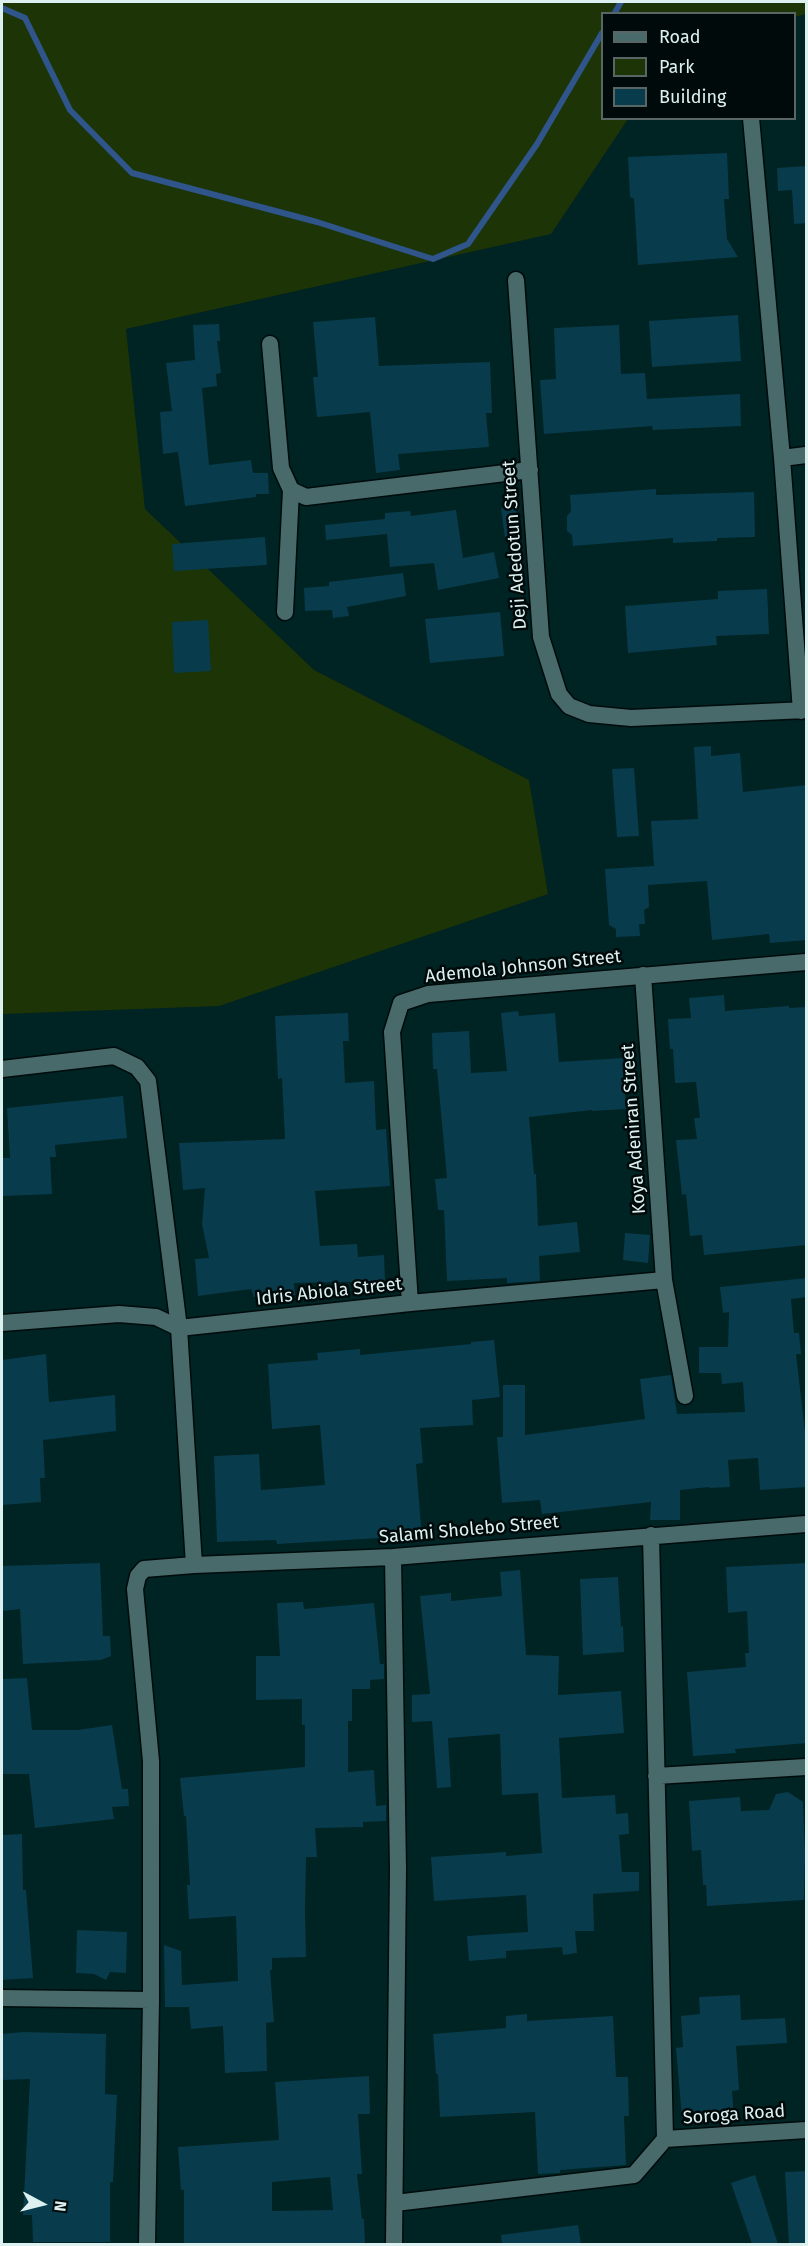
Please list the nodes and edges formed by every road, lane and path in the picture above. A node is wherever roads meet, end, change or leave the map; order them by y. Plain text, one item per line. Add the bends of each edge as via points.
1 (751, 120) edge
2 (516, 280) dead end
3 (270, 344) dead end
4 (807, 455) edge
5 (782, 458) junction
6 (530, 470) junction
7 (291, 490) junction
8 (285, 612) dead end
9 (804, 710) edge
10 (807, 962) edge
11 (643, 975) junction
12 (2, 1069) edge
13 (664, 1280) junction
14 (410, 1303) junction
15 (2, 1323) edge
16 (179, 1328) junction
17 (685, 1396) dead end
18 (807, 1524) edge
19 (651, 1535) junction
20 (393, 1557) junction
21 (194, 1565) junction
22 (807, 1767) edge
23 (656, 1776) junction
24 (2, 1998) edge
25 (151, 2000) junction
26 (807, 2130) edge
27 (665, 2139) junction
28 (395, 2204) junction
29 (147, 2244) edge
30 (394, 2244) edge

1 - 5 street
2 - 6 street, Deji Adedotun Street
3 - 7 street via 281,468
4 - 5 street
5 - 9 street
6 - 7 street via 306,497
6 - 9 street, Deji Adedotun Street via 541,637 559,694 569,706 589,714 631,718
7 - 8 street
10 - 11 street, Ademola Johnson Street
11 - 13 street, Koya Adeniran Street
11 - 14 street, Ademola Johnson Street via 428,994 401,1003 392,1032
12 - 16 street via 114,1056 137,1067 148,1081
13 - 14 street, Idris Abiola Street
13 - 16 street
13 - 17 street, Koya Adeniran Street
14 - 16 street, Idris Abiola Street
15 - 16 street, Idris Abiola Street via 119,1314 156,1317
16 - 21 street
18 - 19 street, Salami Sholebo Street
19 - 20 street, Salami Sholebo Street
19 - 23 street
20 - 21 street, Salami Sholebo Street
20 - 28 street via 398,1869
21 - 25 street, Salami Sholebo Street via 144,1569 135,1589 151,1761
22 - 23 street
23 - 27 street
24 - 25 street
25 - 29 street
26 - 27 street, Soroga Road
27 - 28 street via 634,2175
28 - 30 street

